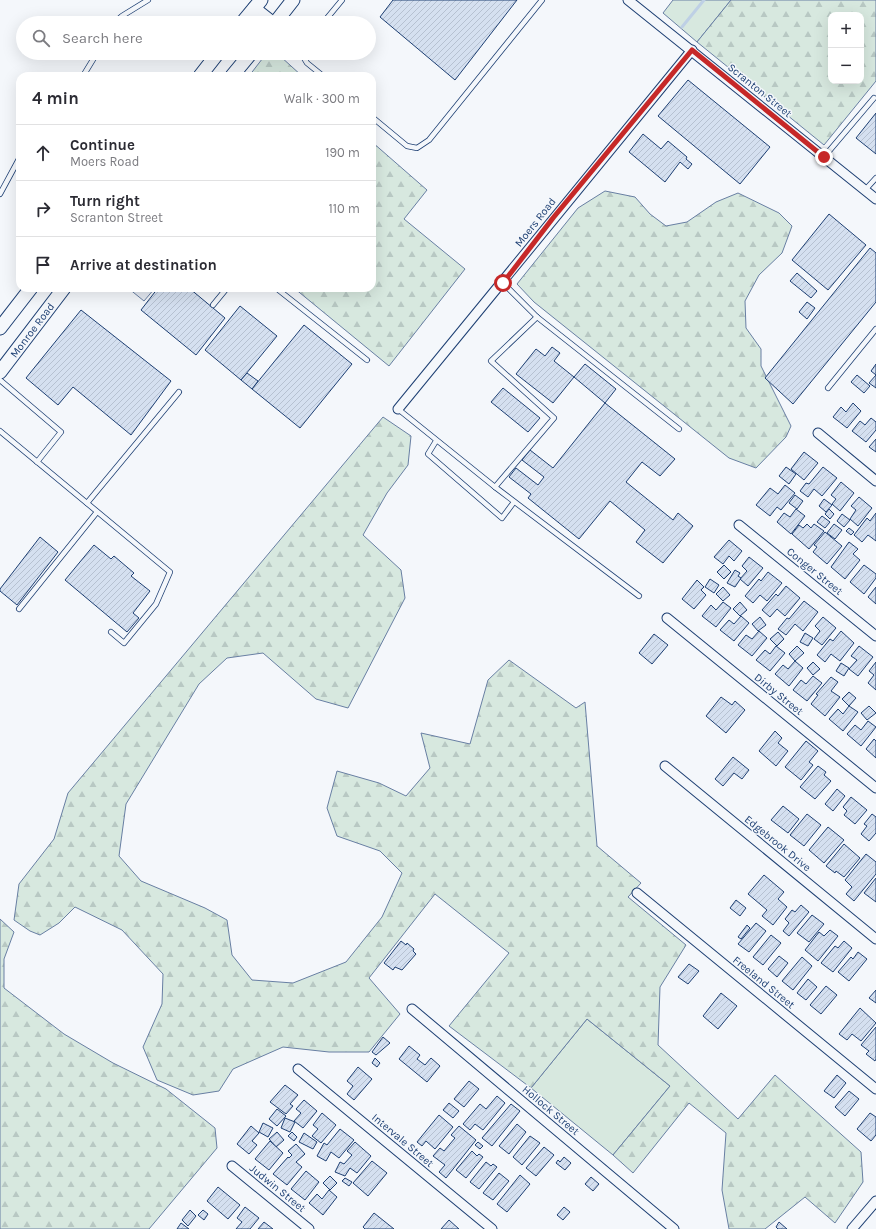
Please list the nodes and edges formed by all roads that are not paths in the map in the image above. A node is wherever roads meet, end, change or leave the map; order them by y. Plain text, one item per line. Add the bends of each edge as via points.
1 (148, 0) edge
2 (293, 0) edge
3 (342, 0) edge
4 (542, 0) edge
5 (628, 0) edge
6 (258, 4) edge
7 (122, 16) edge
8 (248, 16) edge
9 (268, 16) edge
10 (280, 16) edge
11 (329, 16) edge
12 (692, 50) junction
13 (93, 60) edge
14 (213, 60) edge
15 (245, 60) edge
16 (305, 60) edge
17 (85, 72) edge
18 (203, 72) edge
19 (235, 72) edge
20 (318, 72) edge
21 (874, 98) dead end
22 (376, 120) edge
23 (824, 157) junction
24 (16, 164) edge
25 (876, 178) edge
26 (866, 190) junction
27 (0, 194) edge
28 (876, 199) edge
29 (503, 283) junction
30 (29, 292) edge
31 (61, 292) edge
32 (224, 292) edge
33 (281, 292) edge
34 (213, 305) dead end
35 (537, 317) junction
36 (0, 328) edge
37 (876, 329) edge
38 (367, 360) dead end
39 (0, 372) edge
40 (0, 380) edge
41 (828, 388) dead end
42 (180, 392) dead end
43 (398, 409) joint
44 (679, 429) dead end
45 (0, 431) edge
46 (818, 433) dead end
47 (436, 441) junction
48 (37, 462) junction
49 (876, 481) edge
50 (495, 488) junction
51 (514, 502) junction
52 (87, 504) junction
53 (97, 512) junction
54 (739, 525) dead end
55 (640, 596) dead end
56 (19, 609) dead end
57 (667, 618) dead end
58 (110, 632) dead end
59 (876, 636) edge
60 (665, 766) dead end
61 (876, 788) edge
62 (637, 894) dead end
63 (876, 939) edge
64 (412, 1009) dead end
65 (298, 1069) dead end
66 (876, 1090) edge
67 (232, 1166) dead end
68 (876, 1201) edge
69 (857, 1227) edge
70 (309, 1229) edge
71 (492, 1229) edge
72 (674, 1229) edge

1 - 7 lane
2 - 10 main road
3 - 11 lane
4 - 22 lane via 429,140 416,148 407,146
5 - 12 street, Scranton Street
6 - 8 main road
6 - 9 street
12 - 23 street, Scranton Street
12 - 29 street, Moers Road via 553,218
13 - 17 lane
14 - 18 main road
15 - 19 main road
16 - 20 lane
21 - 23 lane
23 - 26 street, Scranton Street
24 - 27 lane
25 - 26 lane
26 - 28 street, Scranton Street
29 - 35 lane
29 - 43 street, Moers Road
30 - 36 main road
31 - 39 main road, Monroe Road
32 - 34 lane
33 - 38 lane
35 - 44 lane
35 - 50 lane via 491,361 554,418
37 - 41 lane
40 - 48 lane via 61,432
42 - 52 lane
43 - 47 lane
45 - 48 lane
46 - 49 street
47 - 50 lane
47 - 51 lane via 428,454 502,518
48 - 52 lane
50 - 51 lane
51 - 55 lane
52 - 53 lane
53 - 56 lane
53 - 58 lane via 170,572 156,604 124,643
54 - 59 street, Conger Street
57 - 61 street, Dirby Street
60 - 63 street, Edgebrook Drive
62 - 66 street, Freeland Street
64 - 72 street, Hollock Street
65 - 71 street, Intervale Street
67 - 70 street, Judwin Street
68 - 69 street

